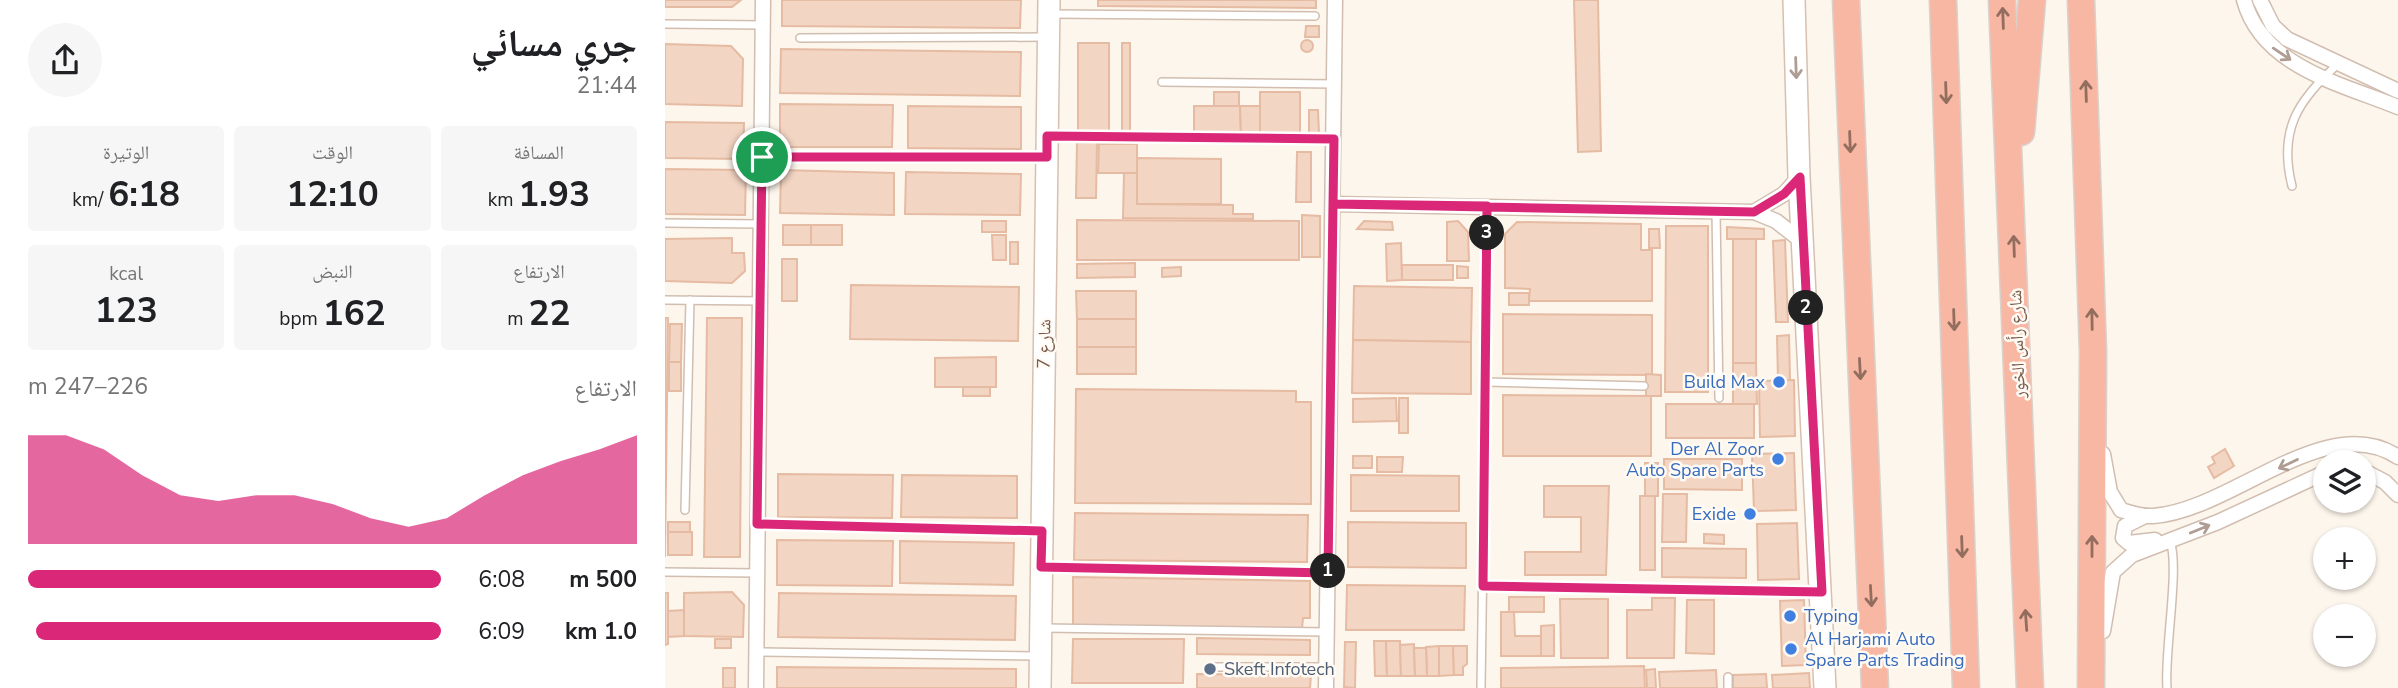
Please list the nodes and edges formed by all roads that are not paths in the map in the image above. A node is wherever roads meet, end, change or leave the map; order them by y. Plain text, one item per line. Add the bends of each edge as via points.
1 (764, 0) edge
2 (1335, 0) edge
3 (1794, 0) edge
4 (1846, 0) edge
5 (1943, 0) edge
6 (2002, 0) edge
7 (2032, 0) edge
8 (2081, 0) edge
9 (2244, 0) edge
10 (2260, 0) edge
11 (1049, 7) edge
12 (1315, 16) dead end
13 (665, 24) edge
14 (763, 25) junction
15 (1048, 37) junction
16 (800, 38) dead end
17 (2338, 64) junction
18 (2324, 76) junction
19 (1162, 82) dead end
20 (1334, 84) junction
21 (2398, 91) edge
22 (2398, 107) edge
23 (1334, 139) junction
24 (1047, 147) junction
25 (762, 157) junction
26 (1800, 177) junction
27 (2012, 185) junction
28 (2292, 186) dead end
29 (1333, 204) junction
30 (1487, 206) junction
31 (1716, 211) junction
32 (1754, 212) junction
33 (665, 223) edge
34 (761, 224) junction
35 (1803, 242) junction
36 (665, 300) edge
37 (689, 300) junction
38 (760, 301) junction
39 (2093, 352) junction
40 (1486, 382) junction
41 (1644, 386) dead end
42 (1719, 398) dead end
43 (2398, 457) edge
44 (2376, 477) edge
45 (2313, 478) edge
46 (2398, 495) edge
47 (685, 510) dead end
48 (2145, 516) junction
49 (757, 524) junction
50 (1042, 531) junction
51 (2170, 541) junction
52 (1041, 567) junction
53 (665, 572) edge
54 (757, 573) junction
55 (1328, 573) junction
56 (1483, 586) junction
57 (1822, 592) junction
58 (1041, 628) junction
59 (1327, 632) junction
60 (757, 652) junction
61 (1040, 656) junction
62 (1215, 667) dead end
63 (1327, 667) junction
64 (1728, 677) dead end
65 (756, 688) edge
66 (1040, 688) edge
67 (1326, 688) edge
68 (1481, 688) edge
69 (1728, 688) edge
70 (1825, 688) edge
71 (1875, 688) edge
72 (1966, 688) edge
73 (2030, 688) edge
74 (2091, 688) edge
75 (2097, 688) edge
76 (2167, 688) edge

1 - 14 street
2 - 20 street
3 -> 26 street
4 -> 71 highway
5 -> 72 highway
27 -> 6 highway, شارع رأس الخور
7 - 27 highway via 2023,117
39 -> 8 highway
9 -> 18 street via 2268,44
10 - 17 street via 2280,33
11 - 12 lane
11 - 15 street, شارع 7
13 - 14 lane
14 - 25 street
15 - 16 lane
15 - 24 street, شارع 7
17 - 18 lane
17 - 21 street
18 - 22 street
18 - 28 lane via 2302,101 2290,128 2287,157
19 - 20 lane
20 - 23 street
23 - 24 lane
23 - 29 street
24 - 25 lane
24 - 50 street, شارع 7
25 - 34 street
26 - 32 street via 1784,194
26 - 35 street
73 -> 27 highway, شارع رأس الخور
29 - 30 street
29 - 55 street
30 - 31 street
30 - 40 lane
31 - 32 street
31 - 42 lane
32 - 35 street via 1776,220
33 - 34 lane
34 - 38 street
35 - 57 street
36 - 37 lane
37 - 38 lane
37 - 47 lane
38 - 49 street
39 - 48 street via 2110,492 2121,510
74 -> 39 highway
40 - 41 lane
40 - 56 lane
43 -> 48 street via 2371,444 2330,445 2210,500
44 - 46 street
51 -> 45 street
48 - 51 street via 2125,526 2125,541
49 - 50 lane
49 - 54 street
50 - 52 street, شارع 7
51 - 75 street via 2132,555 2113,572
51 - 76 lane
52 - 55 lane
52 - 58 street, شارع 7
53 - 54 lane
54 - 60 street
55 - 59 street
56 - 57 lane
56 - 68 lane
57 - 70 street
58 - 59 lane
58 - 61 street, شارع 7
59 - 63 street
60 - 61 lane
60 - 65 street
61 - 66 street, شارع 7
62 - 63 lane
63 - 67 street
64 - 69 lane

